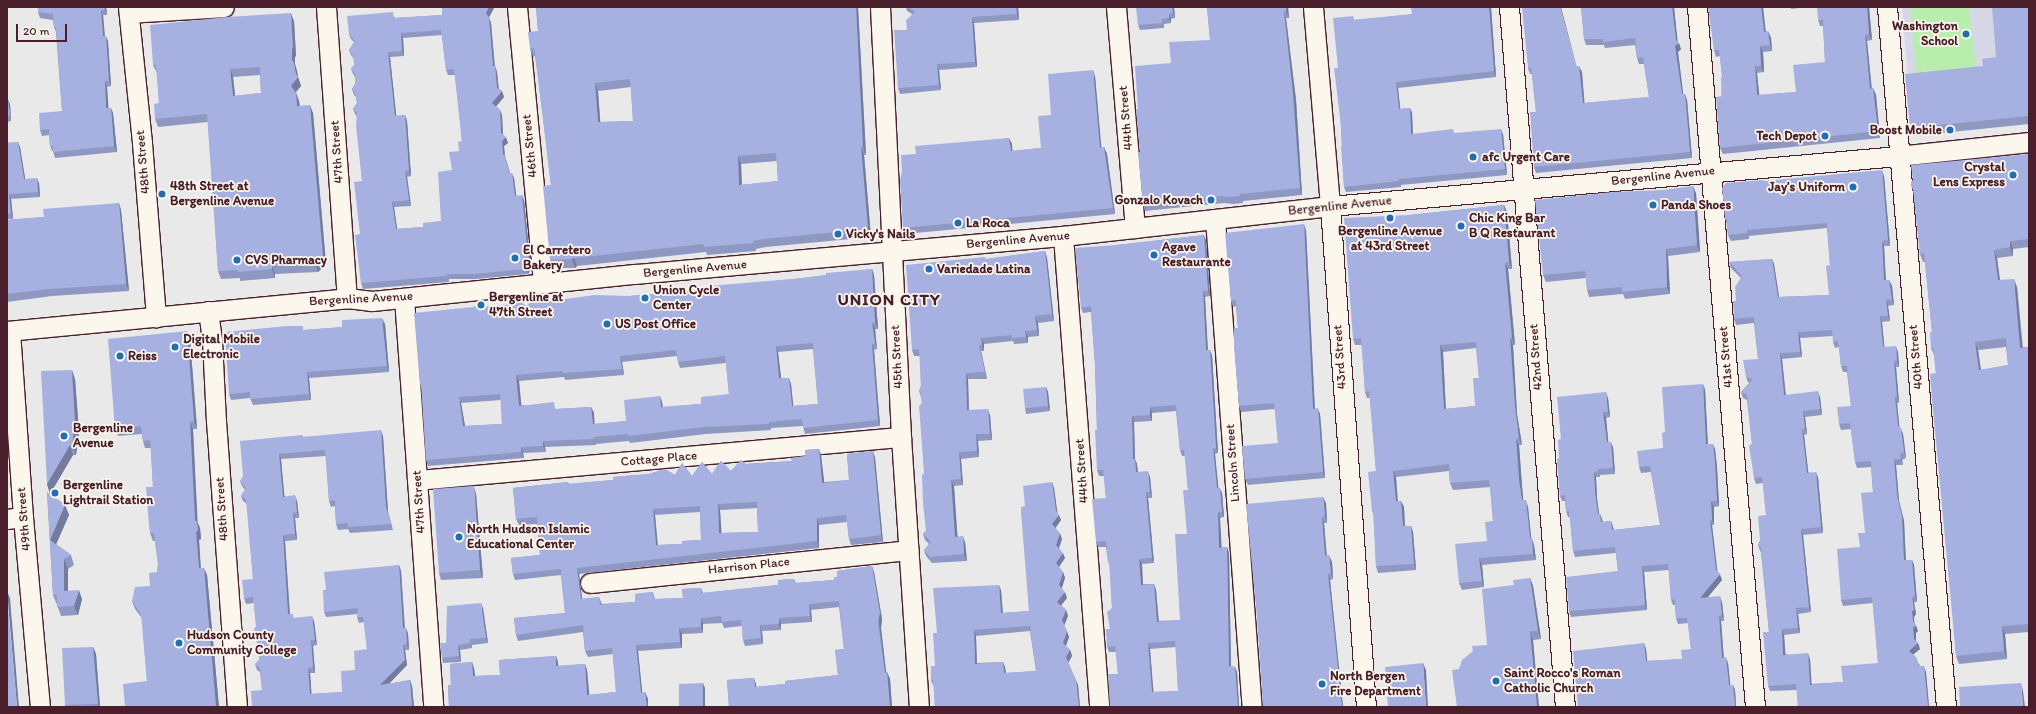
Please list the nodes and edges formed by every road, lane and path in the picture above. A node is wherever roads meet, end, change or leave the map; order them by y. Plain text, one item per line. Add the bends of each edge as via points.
1 (224, 7) edge
2 (326, 7) edge
3 (516, 7) edge
4 (880, 7) edge
5 (1116, 7) edge
6 (1313, 7) edge
7 (1509, 7) edge
8 (1697, 7) edge
9 (1887, 7) edge
10 (129, 10) edge
11 (2029, 142) edge
12 (1898, 156) junction
13 (1711, 171) junction
14 (1524, 190) junction
15 (1330, 206) junction
16 (1215, 219) junction
17 (1135, 228) junction
18 (1063, 236) junction
19 (891, 251) junction
20 (543, 284) junction
21 (347, 298) junction
22 (404, 298) junction
23 (208, 311) junction
24 (156, 317) junction
25 (9, 331) edge
26 (901, 437) junction
27 (417, 480) junction
28 (15, 518) edge
29 (908, 550) junction
30 (590, 583) dead end
31 (40, 707) edge
32 (237, 707) edge
33 (433, 707) edge
34 (919, 707) edge
35 (1099, 707) edge
36 (1252, 707) edge
37 (1366, 707) edge
38 (1565, 707) edge
39 (1755, 707) edge
40 (1946, 707) edge

1 - 10 street
2 - 21 street, 47th Street
3 - 20 street, 46th Street
4 - 19 street, 45th Street
5 - 17 street, 44th Street
6 - 15 street, 43rd Street
7 - 14 street, 42nd Street
8 - 13 street, 41st Street
9 - 12 street, 40th Street
10 - 24 street, 48th Street
11 - 12 street, Bergenline Avenue
12 - 13 street, Bergenline Avenue
12 - 40 street, 40th Street
13 - 14 street, Bergenline Avenue
13 - 39 street, 41st Street
14 - 15 street, Bergenline Avenue
14 - 38 street, 42nd Street
15 - 16 street, Bergenline Avenue
15 - 37 street, 43rd Street
16 - 17 street, Bergenline Avenue
16 - 36 street, Lincoln Street
17 - 18 street, Bergenline Avenue
18 - 19 street, Bergenline Avenue
18 - 35 street, 44th Street
19 - 20 street, Bergenline Avenue
19 - 26 street, 45th Street
20 - 22 street, Bergenline Avenue
21 - 22 street, Bergenline Avenue via 372,301
21 - 23 street, Bergenline Avenue
22 - 27 street, 47th Street
23 - 24 street, Bergenline Avenue
23 - 32 street, 48th Street
24 - 25 street, Bergenline Avenue
25 - 28 street, 49th Street
26 - 27 street, Cottage Place
26 - 29 street, 45th Street
27 - 33 street, 47th Street
28 - 31 street, 49th Street via 34,640
29 - 30 street, Harrison Place
29 - 34 street, 45th Street

